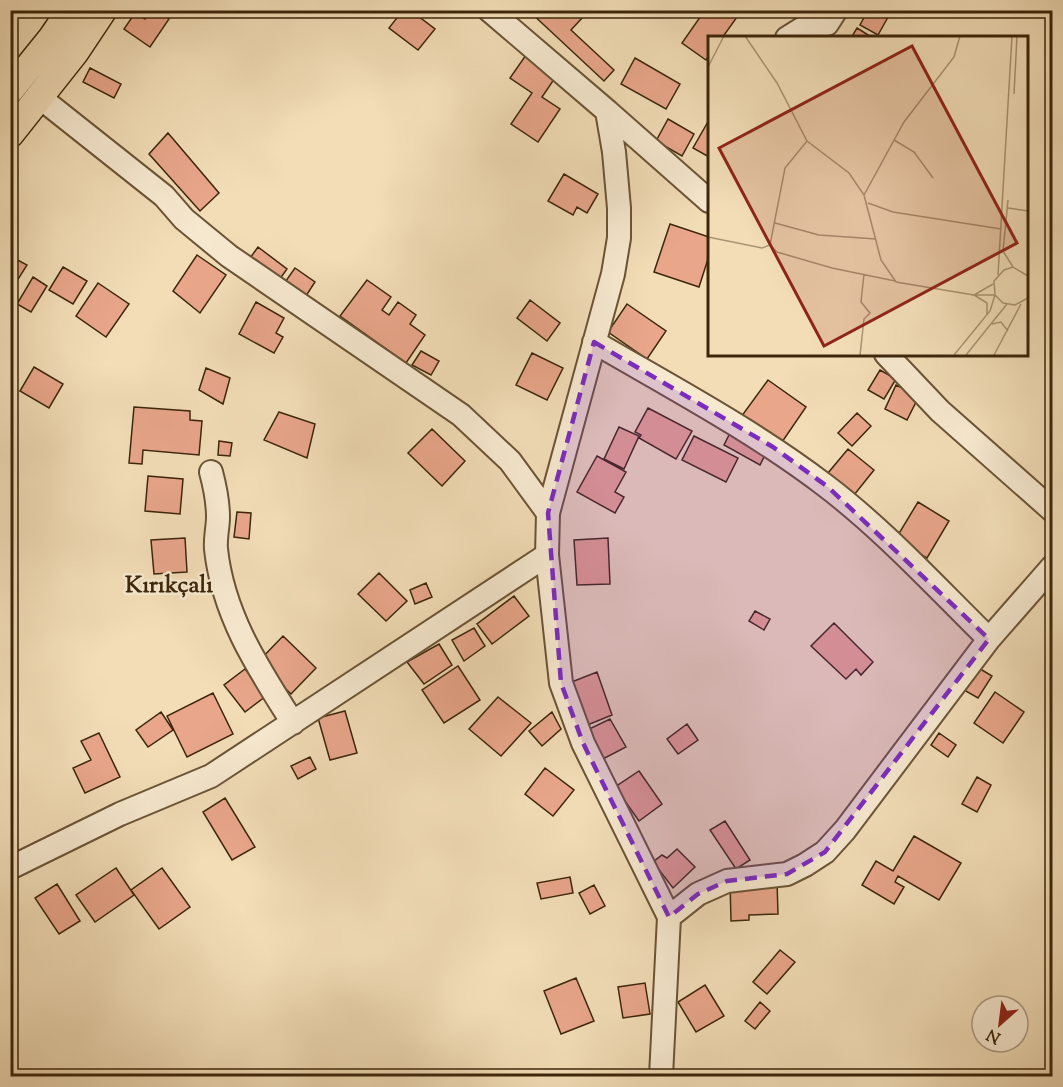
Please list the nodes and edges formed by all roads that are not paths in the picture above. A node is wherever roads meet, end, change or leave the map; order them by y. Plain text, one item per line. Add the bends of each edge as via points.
1 (71, 10) edge
2 (103, 10) edge
3 (489, 10) edge
4 (836, 10) edge
5 (790, 36) edge
6 (10, 90) edge
7 (38, 96) junction
8 (607, 111) junction
9 (10, 134) edge
10 (708, 200) edge
11 (594, 342) junction
12 (888, 356) edge
13 (211, 472) dead end
14 (1053, 510) edge
15 (548, 513) junction
16 (547, 555) junction
17 (1053, 567) edge
18 (989, 639) junction
19 (293, 723) junction
20 (10, 868) edge
21 (669, 917) junction
22 (661, 1077) edge

1 - 6 main road
2 - 7 main road
3 - 8 street
4 - 5 street via 827,24 803,28
7 - 9 main road
7 - 15 street via 164,196 184,219 228,256 461,415 510,461
8 - 10 street
8 - 11 street via 618,184 619,238
11 - 15 street
11 - 18 street via 773,447 828,487 892,543
12 - 14 street via 940,411
13 - 19 street via 217,496 216,547 236,626
15 - 16 street
16 - 19 street
16 - 21 street via 561,683 582,743
17 - 18 street
18 - 21 street via 825,852 786,874 727,881 698,894
19 - 20 street via 211,776 120,814
21 - 22 street

